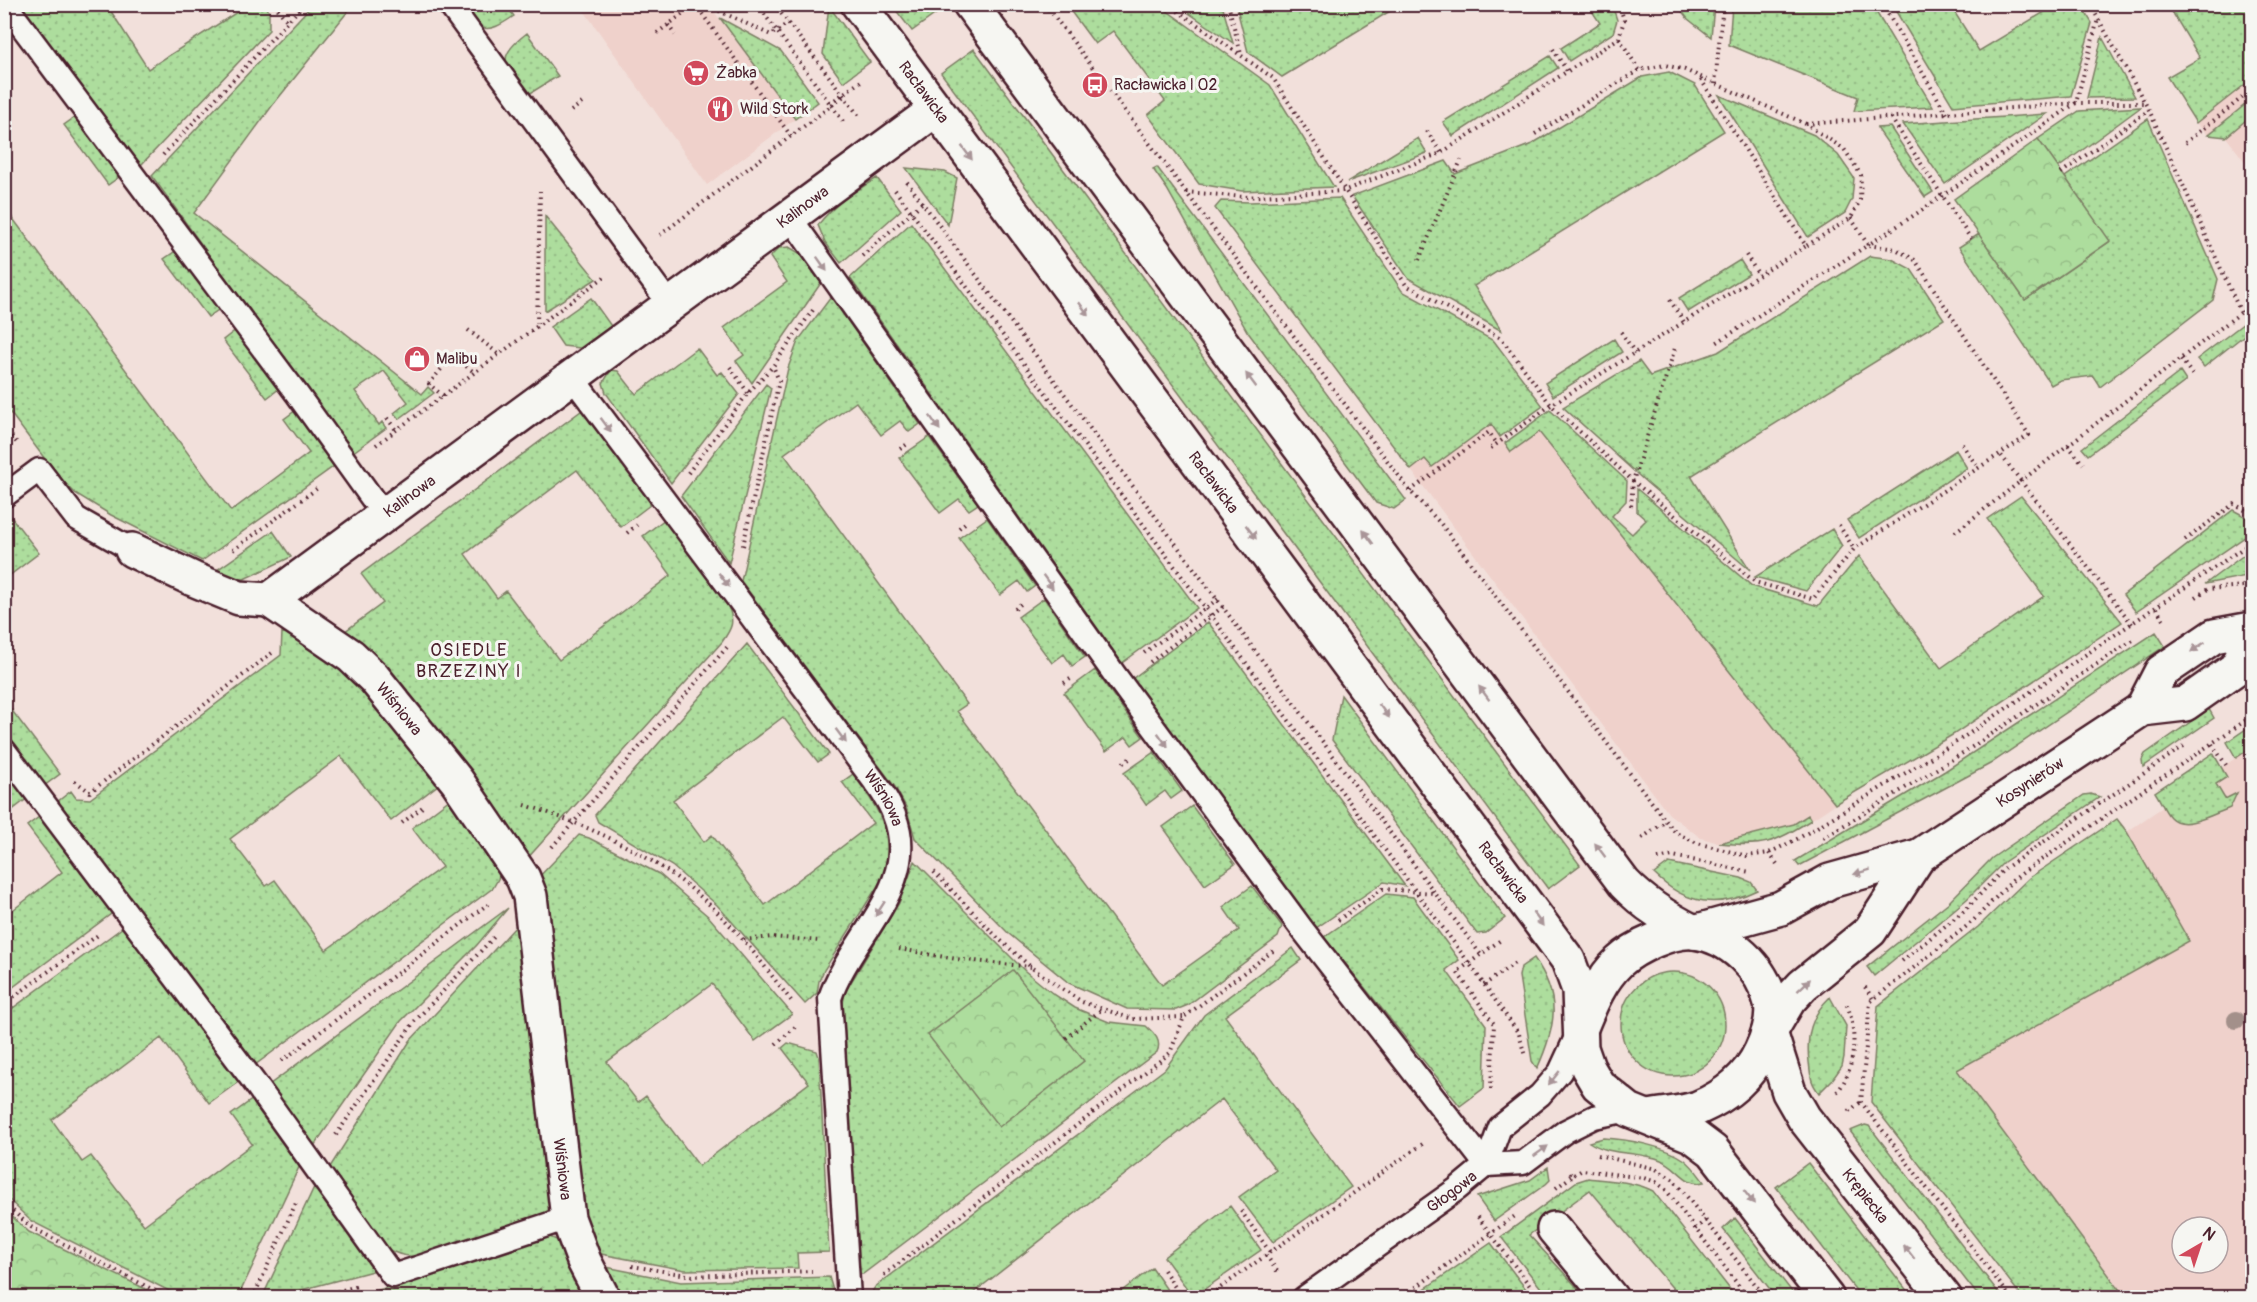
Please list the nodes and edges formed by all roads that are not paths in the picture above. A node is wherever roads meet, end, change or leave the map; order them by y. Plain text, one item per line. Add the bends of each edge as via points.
1 (5, 4) edge
2 (448, 4) edge
3 (858, 4) edge
4 (970, 4) edge
5 (935, 110) junction
6 (789, 216) junction
7 (670, 305) junction
8 (572, 377) junction
9 (4, 496) edge
10 (384, 515) junction
11 (132, 550) joint
12 (269, 600) junction
13 (2253, 629) edge
14 (2253, 641) edge
15 (2142, 709) junction
16 (4, 750) edge
17 (1919, 856) junction
18 (1694, 932) junction
19 (1581, 1026) junction
20 (1770, 1032) junction
21 (1639, 1114) junction
22 (1486, 1165) junction
23 (568, 1218) junction
24 (1554, 1229) dead end
25 (603, 1298) edge
26 (849, 1298) edge
27 (1304, 1298) edge
28 (1611, 1298) edge
29 (1827, 1298) edge
30 (1945, 1298) edge

1 - 10 lane
2 - 7 lane
3 - 5 street, Racławicka
18 -> 4 street via 1663,916 1624,883
5 - 6 street, Kalinowa
5 -> 19 street, Racławicka via 1568,960 1579,990
6 - 7 street, Kalinowa
6 -> 22 lane via 1302,929
7 - 8 street, Kalinowa
8 - 10 street, Kalinowa
8 -> 26 lane, Wiśniowa via 886,798 895,816 900,863 889,895 841,969 830,998
9 - 11 lane via 39,470 76,518
10 - 12 street, Kalinowa
11 - 12 street via 239,598
12 - 23 street, Wiśniowa via 351,656 374,678 457,781 524,878 530,896
13 -> 15 street, Kosynierów via 2214,636 2161,672
14 - 15 street, Kosynierów via 2235,669 2185,704
15 - 17 street, Kosynierów
16 - 23 lane via 254,1082 393,1276
17 -> 18 street, Kosynierów via 1830,881 1780,908
20 -> 17 street, Kosynierów via 1789,1000 1870,931
18 - 19 street via 1669,936 1620,962 1593,999
18 - 20 street via 1721,940 1743,955 1761,977 1771,1004
19 - 21 street via 1581,1048 1598,1084
19 -> 22 lane, Głogowa via 1560,1072 1540,1095 1500,1127
20 - 21 street via 1754,1064 1733,1089 1695,1109
30 -> 20 street, Krępiecka via 1796,1105
22 -> 21 lane via 1523,1163 1566,1131 1594,1117
21 -> 29 street via 1693,1136 1713,1151
22 - 27 lane, Głogowa
23 - 25 street, Wiśniowa
24 - 28 street

